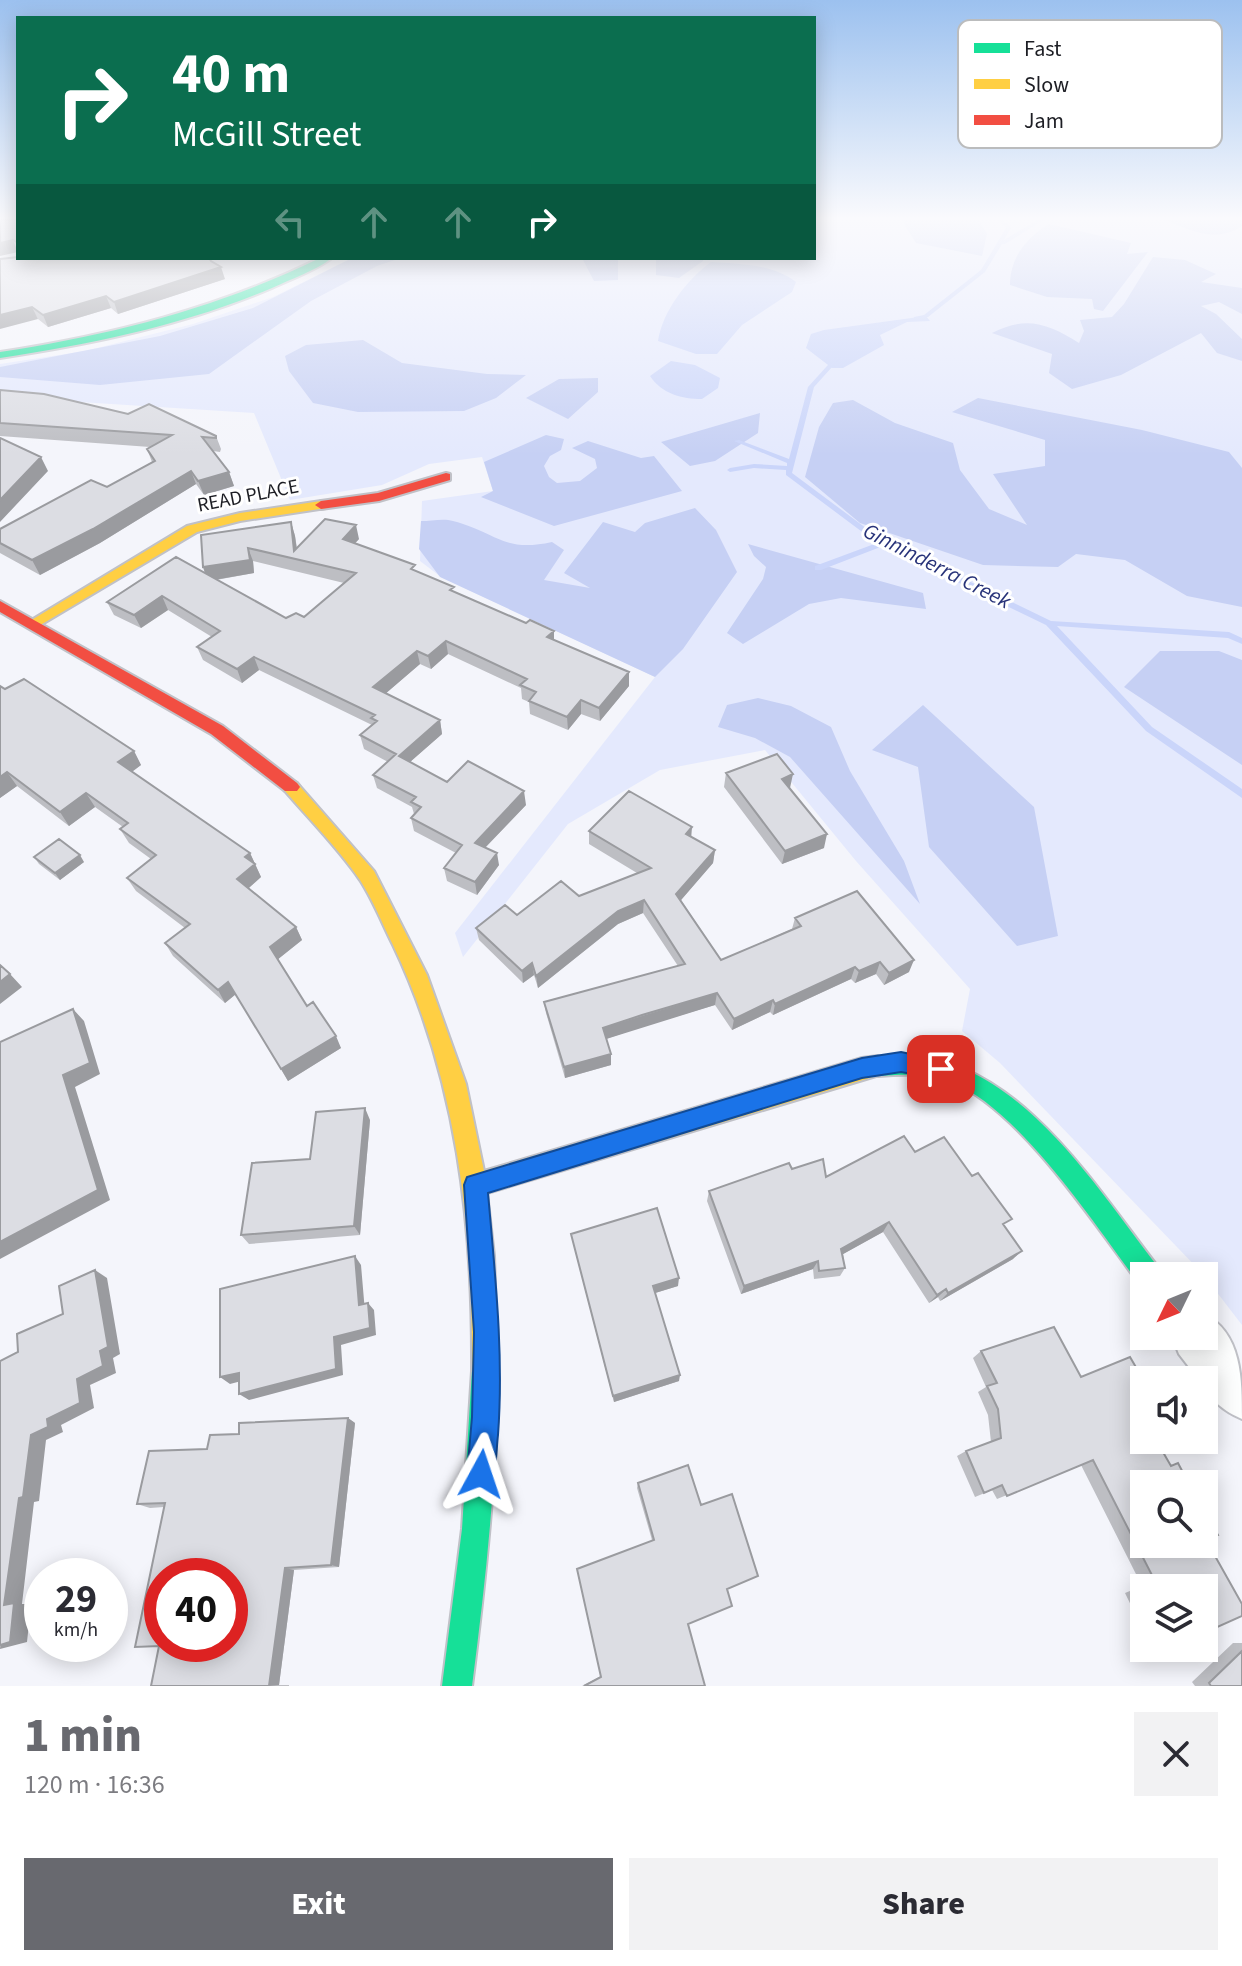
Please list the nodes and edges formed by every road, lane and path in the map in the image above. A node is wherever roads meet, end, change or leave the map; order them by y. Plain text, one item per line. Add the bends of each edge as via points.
1 (240, 298) edge
2 (0, 355) edge
3 (446, 477) dead end
4 (0, 606) edge
5 (32, 624) junction
6 (476, 1185) junction
7 (1138, 1262) edge
8 (1208, 1350) edge
9 (1242, 1393) edge
10 (457, 1686) edge

1 - 2 street via 141,329
3 - 5 street, READ PLACE via 379,497 192,529
4 - 5 street
5 - 6 street via 224,733 286,782 324,822 367,877 433,1005
6 - 7 street via 862,1068 921,1064 972,1080 1018,1113
6 - 10 street via 487,1332 486,1417
8 - 9 street

